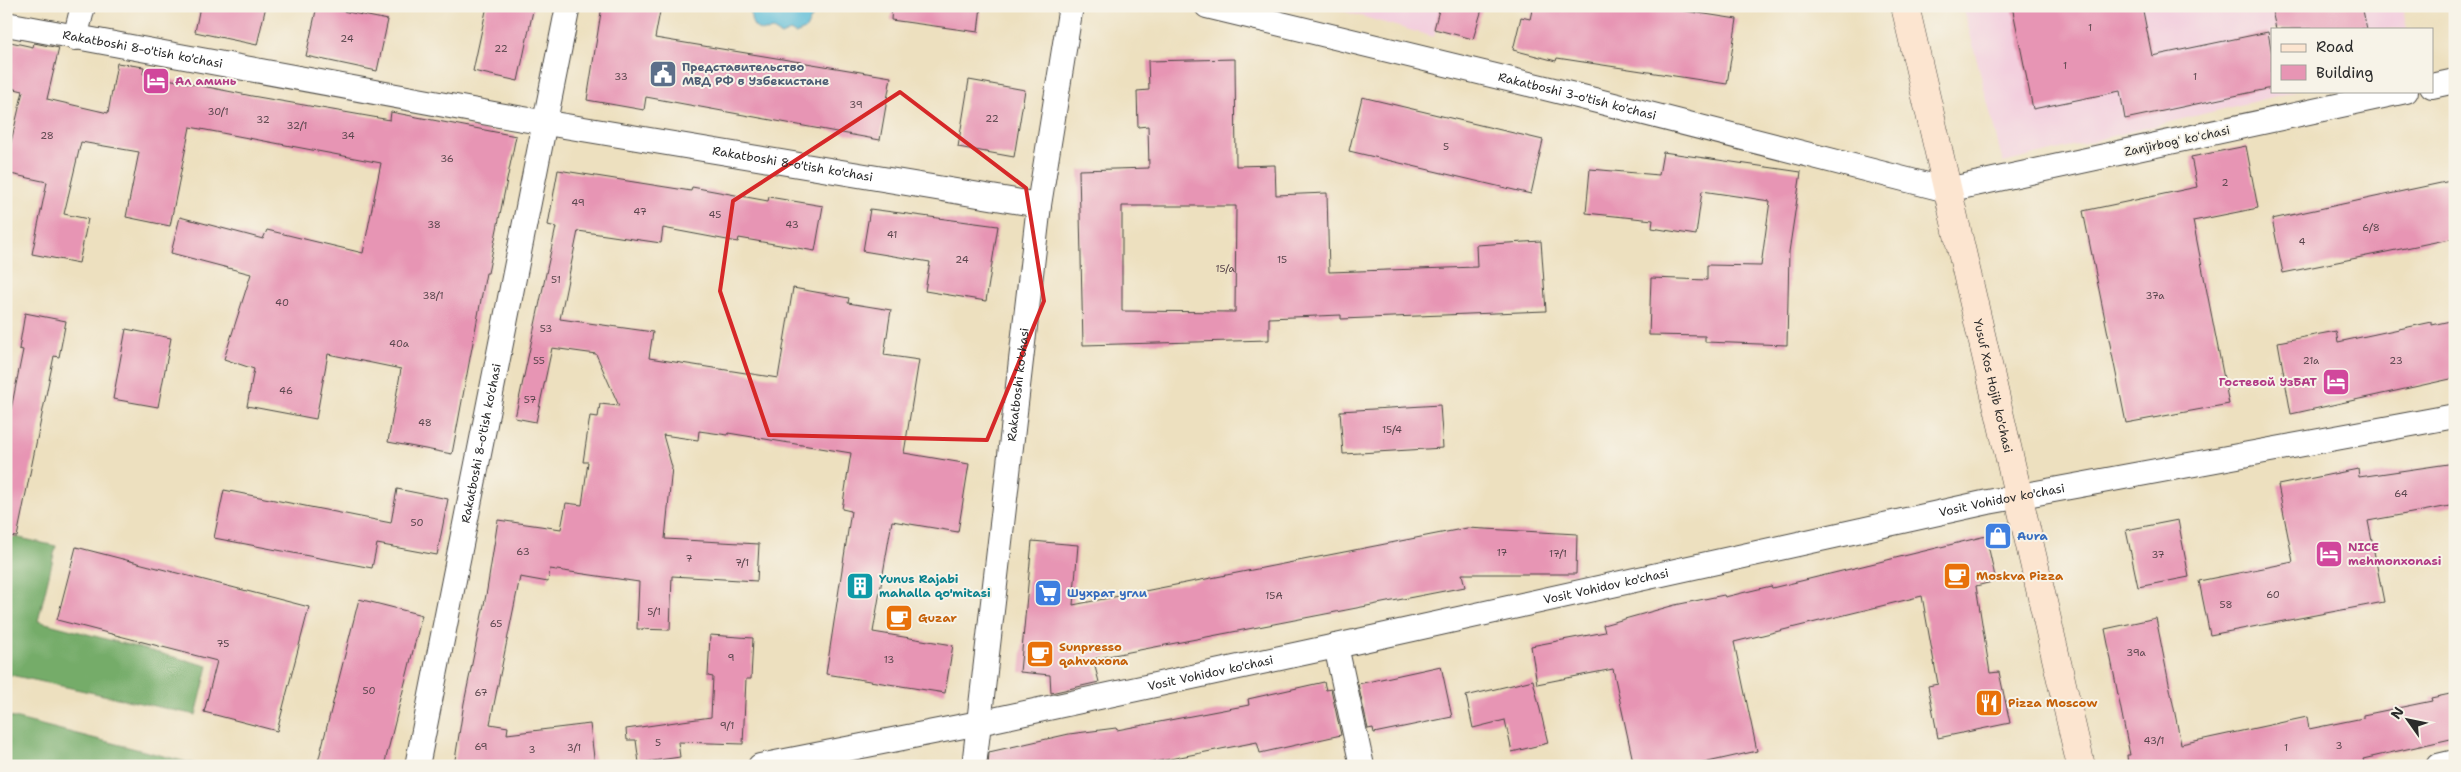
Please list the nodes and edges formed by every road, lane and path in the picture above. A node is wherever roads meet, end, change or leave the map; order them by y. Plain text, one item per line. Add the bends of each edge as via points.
1 (83, 6) edge
2 (568, 6) edge
3 (1071, 6) edge
4 (1206, 6) edge
5 (1905, 6) edge
6 (6, 24) edge
7 (76, 38) junction
8 (2455, 81) edge
9 (2434, 86) edge
10 (2401, 92) edge
11 (545, 121) junction
12 (1947, 190) junction
13 (1039, 205) junction
14 (2455, 416) edge
15 (2018, 496) junction
16 (1336, 646) junction
17 (979, 723) junction
18 (2455, 762) edge
19 (417, 766) edge
20 (760, 766) edge
21 (974, 766) edge
22 (1362, 766) edge
23 (2081, 766) edge
24 (2438, 766) edge

1 - 7 street
2 - 11 street, Rakatboshi 8-o'tish ko'chasi
3 - 13 street, Rakatboshi ko'chasi
4 - 12 street, Rakatboshi 3-o'tish ko'chasi
5 - 12 main road, Yusuf Xos Hojib ko'chasi
6 - 7 street, Rakatboshi 8-o'tish ko'chasi
7 - 11 street, Rakatboshi 8-o'tish ko'chasi
8 - 9 street
10 - 12 street, Zanjirbogʻ koʻchasi
11 - 13 street, Rakatboshi 8-o'tish ko'chasi
11 - 19 street, Rakatboshi 8-o'tish ko'chasi
12 - 15 main road, Yusuf Xos Hojib ko'chasi
13 - 17 street, Rakatboshi ko'chasi
14 - 15 street, Vosit Vohidov ko'chasi
15 - 16 street, Vosit Vohidov ko'chasi
15 - 23 main road, Yusuf Xos Hojib ko'chasi
16 - 17 street, Vosit Vohidov ko'chasi
16 - 22 street
17 - 20 street, Vosit Vohidov ko'chasi
17 - 21 street, Rakatboshi ko'chasi
18 - 24 street

